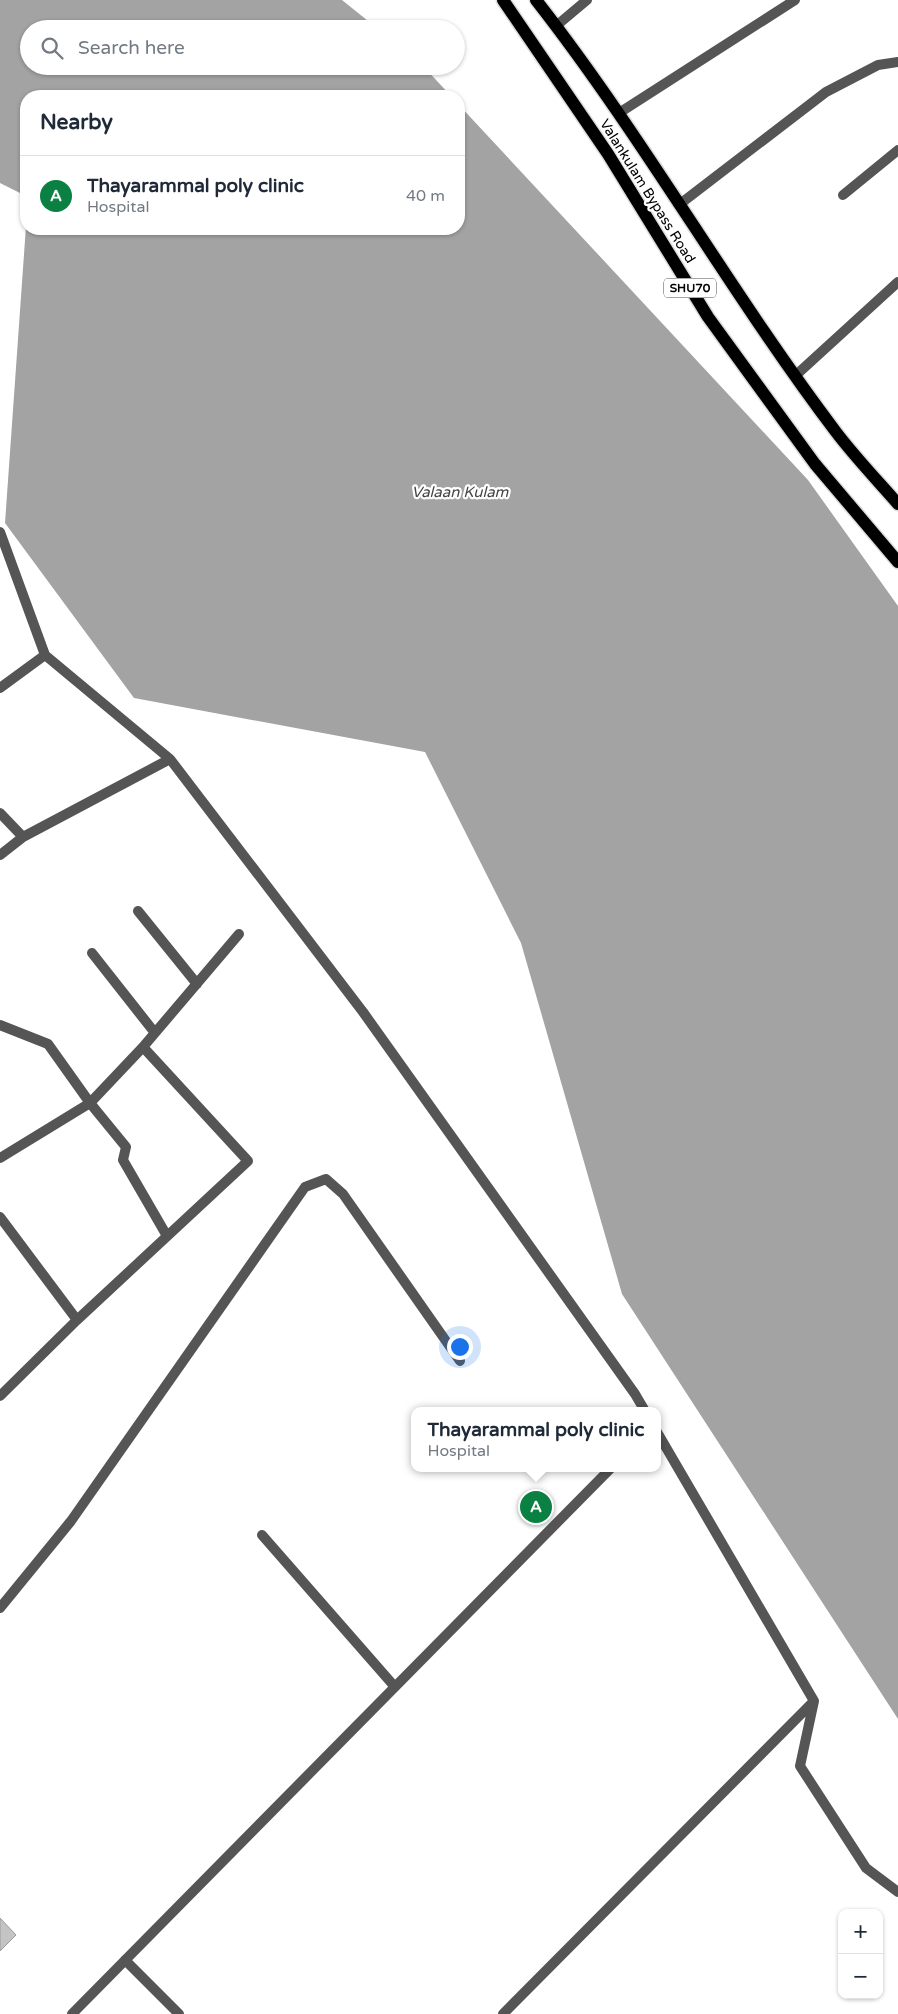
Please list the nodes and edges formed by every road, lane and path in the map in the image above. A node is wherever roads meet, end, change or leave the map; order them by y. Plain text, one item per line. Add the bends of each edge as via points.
1 (503, 0) edge
2 (536, 0) edge
3 (587, 0) edge
4 (795, 0) edge
5 (556, 26) junction
6 (898, 62) edge
7 (618, 113) junction
8 (898, 150) edge
9 (843, 195) dead end
10 (680, 204) junction
11 (898, 282) edge
12 (795, 376) junction
13 (898, 503) edge
14 (0, 532) edge
15 (898, 562) edge
16 (45, 656) junction
17 (0, 688) edge
18 (170, 759) junction
19 (0, 813) edge
20 (23, 837) junction
21 (0, 855) edge
22 (138, 912) dead end
23 (239, 934) dead end
24 (92, 953) dead end
25 (197, 984) junction
26 (0, 1025) edge
27 (155, 1033) junction
28 (143, 1047) junction
29 (90, 1103) junction
30 (0, 1158) edge
31 (0, 1216) edge
32 (167, 1236) junction
33 (77, 1320) junction
34 (460, 1361) dead end
35 (0, 1396) edge
36 (643, 1407) edge
37 (661, 1439) edge
38 (607, 1472) edge
39 (262, 1535) dead end
40 (0, 1608) edge
41 (395, 1687) junction
42 (814, 1701) junction
43 (898, 1892) edge
44 (125, 1960) junction
45 (72, 2014) edge
46 (179, 2014) edge
47 (503, 2014) edge

1 - 15 main road, Valankulam Bypass Road / SHU70 via 608,154 708,317 815,464
2 - 5 main road, Valankulam Bypass Road / SHU70
3 - 5 street
4 - 7 street
5 - 7 main road, Valankulam Bypass Road / SHU70
6 - 10 street via 878,66 826,92
7 - 10 main road, Valankulam Bypass Road / SHU70
8 - 9 street
10 - 12 main road, Valankulam Bypass Road / SHU70
11 - 12 street
12 - 13 main road, Valankulam Bypass Road / SHU70 via 837,434
14 - 16 street
16 - 17 street
16 - 18 street
18 - 20 street
18 - 36 street via 363,1012
19 - 20 street
20 - 21 street
22 - 25 street
23 - 25 street
24 - 27 street
25 - 27 street
26 - 29 street via 48,1044
27 - 28 street
28 - 29 street
28 - 32 street via 248,1161
29 - 30 street
29 - 32 street via 126,1147 123,1160
31 - 33 street
32 - 33 street
33 - 35 street
34 - 40 street via 343,1194 326,1180 305,1187 71,1521
37 - 42 street
38 - 41 street
39 - 41 street
41 - 44 street
42 - 43 street via 800,1766 866,1868
42 - 47 street
44 - 45 street
44 - 46 street

